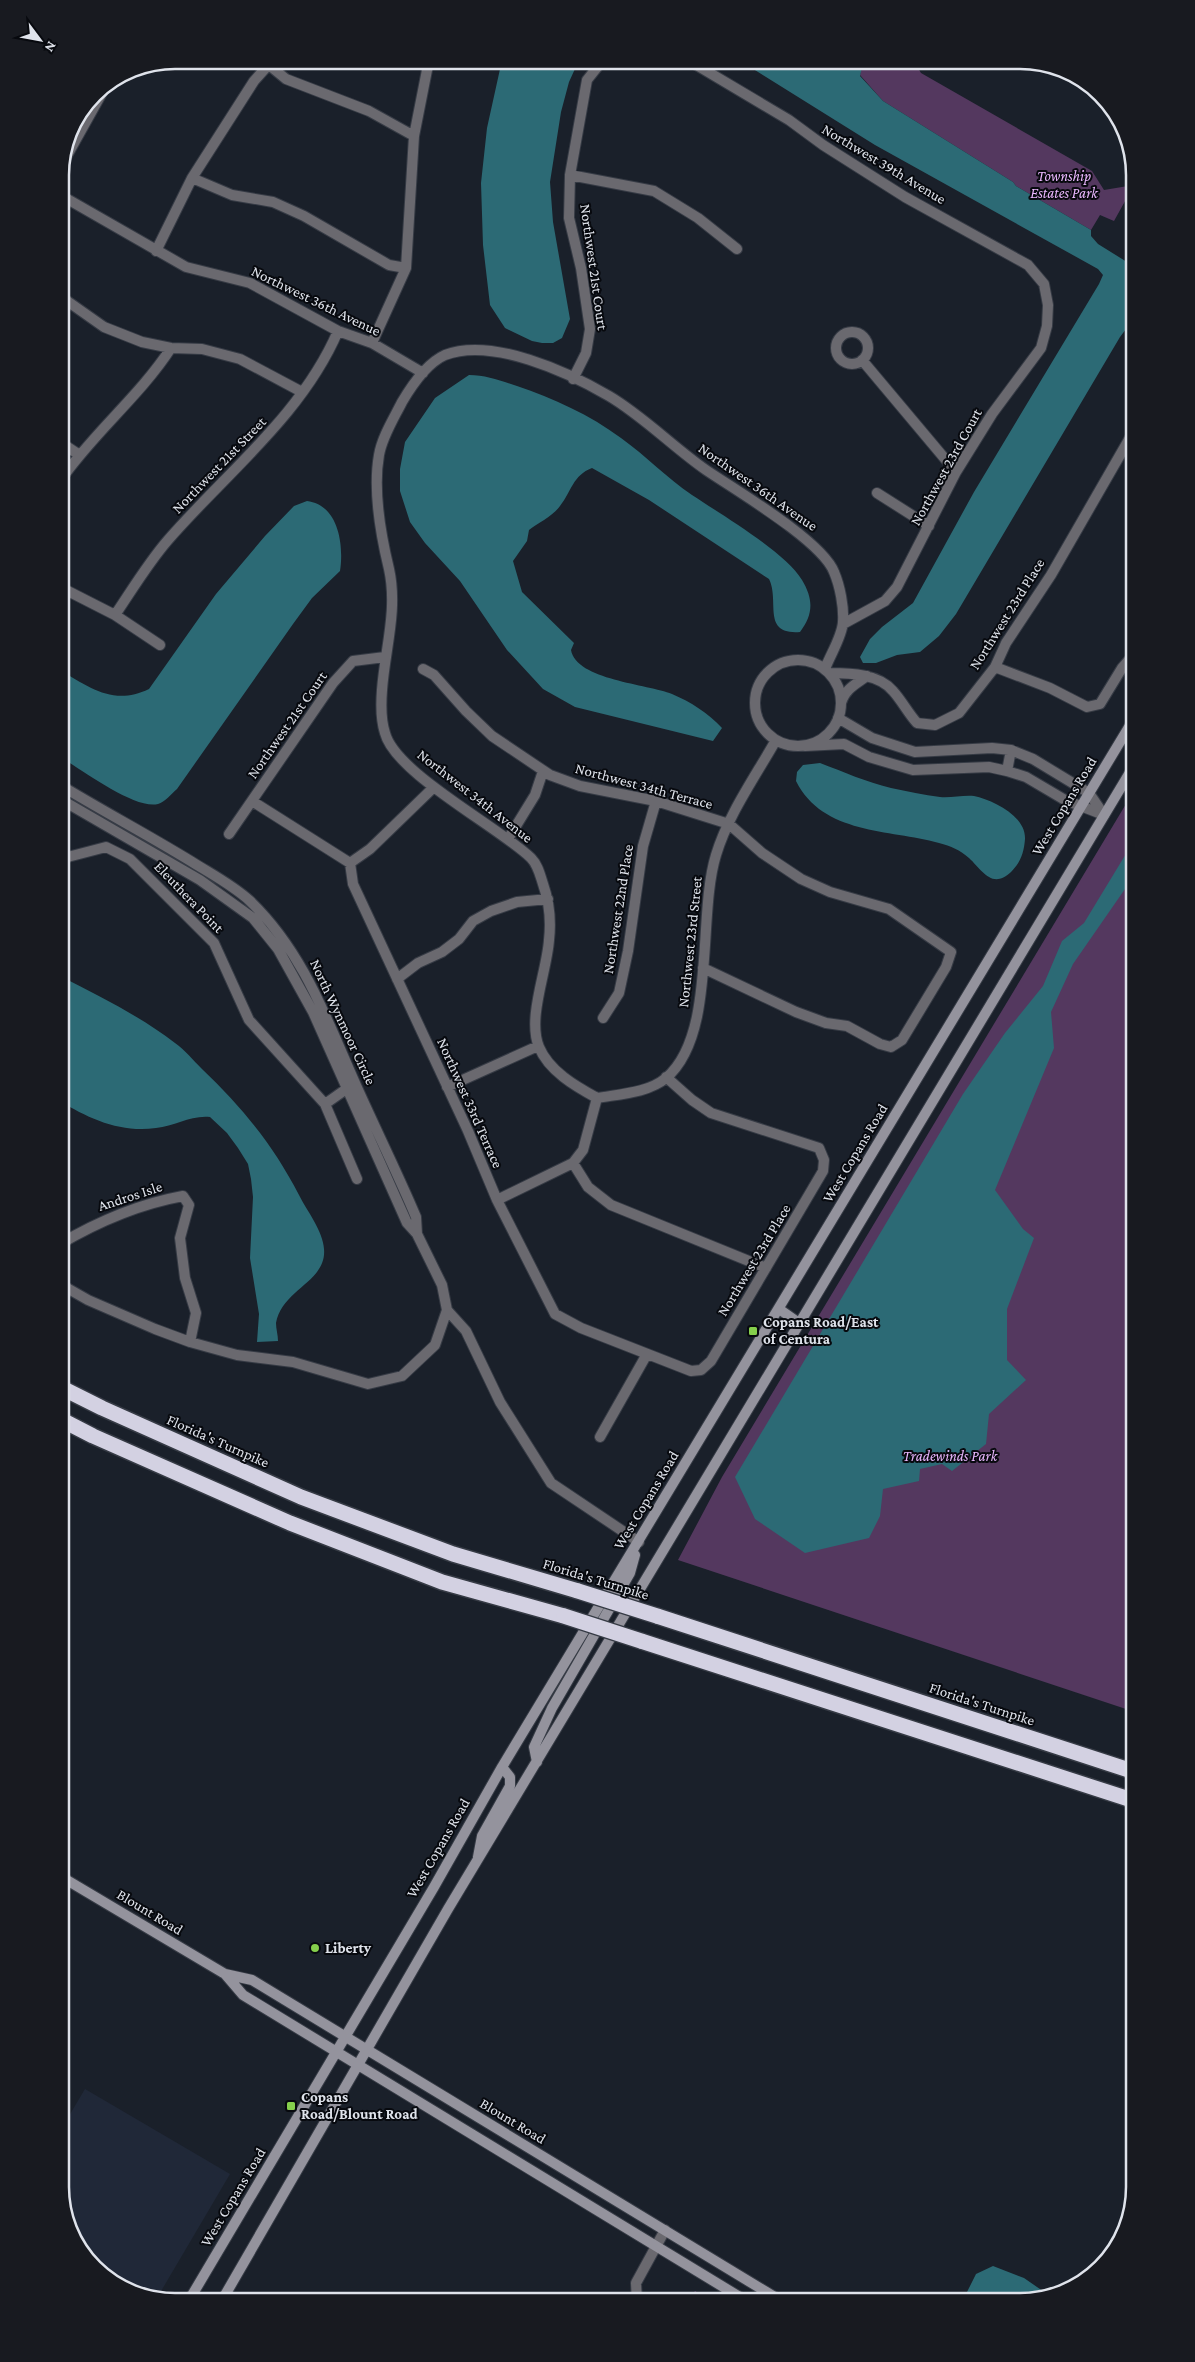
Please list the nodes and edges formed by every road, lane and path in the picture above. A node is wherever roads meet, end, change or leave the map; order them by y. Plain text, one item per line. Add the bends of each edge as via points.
1 (265, 69) edge
2 (277, 69) edge
3 (427, 69) edge
4 (595, 69) edge
5 (703, 69) edge
6 (95, 106) edge
7 (414, 136) junction
8 (73, 146) edge
9 (570, 175) junction
10 (192, 178) junction
11 (69, 200) edge
12 (737, 249) dead end
13 (156, 251) junction
14 (406, 268) junction
15 (69, 302) edge
16 (1048, 305) joint
17 (338, 331) junction
18 (372, 343) junction
19 (171, 348) junction
20 (862, 360) dead end
21 (422, 373) junction
22 (574, 378) junction
23 (302, 392) junction
24 (1126, 445) edge
25 (69, 448) edge
26 (78, 454) junction
27 (69, 468) edge
28 (956, 472) junction
29 (877, 493) dead end
30 (928, 526) junction
31 (69, 591) edge
32 (115, 615) junction
33 (843, 624) junction
34 (160, 645) dead end
35 (385, 657) junction
36 (1126, 663) edge
37 (995, 666) junction
38 (423, 668) dead end
39 (827, 671) junction
40 (867, 676) junction
41 (841, 705) junction
42 (838, 718) junction
43 (1126, 732) edge
44 (776, 740) junction
45 (805, 746) junction
46 (896, 746) junction
47 (1011, 750) junction
48 (889, 763) junction
49 (1007, 770) junction
50 (543, 771) junction
51 (1126, 779) edge
52 (434, 788) junction
53 (69, 790) edge
54 (1089, 793) junction
55 (252, 801) junction
56 (656, 801) junction
57 (69, 805) edge
58 (1081, 807) junction
59 (1104, 815) junction
60 (729, 824) junction
61 (143, 831) junction
62 (229, 834) dead end
63 (508, 839) junction
64 (139, 844) junction
65 (69, 857) edge
66 (130, 859) junction
67 (350, 863) junction
68 (548, 899) junction
69 (704, 968) junction
70 (397, 979) junction
71 (603, 1018) dead end
72 (538, 1046) junction
73 (666, 1077) junction
74 (351, 1085) junction
75 (447, 1087) junction
76 (597, 1098) junction
77 (325, 1104) junction
78 (573, 1164) junction
79 (357, 1179) dead end
80 (497, 1200) junction
81 (69, 1239) edge
82 (766, 1268) junction
83 (69, 1289) edge
84 (779, 1309) junction
85 (447, 1310) junction
86 (799, 1323) junction
87 (190, 1342) junction
88 (647, 1354) junction
89 (701, 1370) joint
90 (69, 1391) edge
91 (69, 1424) edge
92 (600, 1437) dead end
93 (639, 1542) junction
94 (537, 1762) junction
95 (502, 1767) junction
96 (1126, 1769) edge
97 (1126, 1798) edge
98 (476, 1865) junction
99 (69, 1881) edge
100 (225, 1974) junction
101 (346, 2037) junction
102 (367, 2050) junction
103 (337, 2051) junction
104 (358, 2065) junction
105 (665, 2230) junction
106 (656, 2246) junction
107 (193, 2293) edge
108 (225, 2293) edge
109 (637, 2293) edge
110 (733, 2293) edge
111 (768, 2293) edge

1 - 10 street
2 - 7 street via 286,79 369,111
3 - 7 street
4 - 9 street, Northwest 21st Court via 587,80
5 - 16 street, Northwest 39th Avenue via 789,120 905,197 1028,265 1044,284
6 - 8 street
7 - 14 street
9 - 12 street via 654,192 698,218
9 - 22 street, Northwest 21st Court via 569,218 581,268 590,330 586,353
10 - 13 street
10 - 14 street via 232,195 273,202 389,265
11 - 13 street, Northwest 36th Avenue
13 - 17 street, Northwest 36th Avenue via 186,267 250,284
14 - 18 street
15 - 19 street via 104,327 142,342
16 - 28 street, Northwest 23rd Court via 1041,348 992,414
17 - 18 street, Northwest 36th Avenue
17 - 23 street, Northwest 21st Street via 327,357
18 - 21 street, Northwest 36th Avenue
19 - 23 street via 202,349 240,359
19 - 26 street via 156,371
20 - 28 street
21 - 22 street via 444,356 480,350 524,358
21 - 35 street, Northwest 34th Avenue via 401,405 379,452 377,482 393,618
22 - 33 street, Northwest 36th Avenue via 611,397 698,464 816,547 834,570
23 - 32 street, Northwest 21st Street via 273,432 167,542
24 - 37 street, Northwest 23rd Place
25 - 26 street
26 - 27 street
28 - 30 street, Northwest 23rd Court
29 - 30 street
30 - 33 street, Northwest 23rd Court via 897,587 885,601
31 - 32 street
32 - 34 street
33 - 39 street, Northwest 36th Avenue
35 - 52 street, Northwest 34th Avenue via 382,696 385,734 393,751
35 - 55 street, Northwest 21st Court via 353,661 333,683
36 - 37 street via 1100,704 1087,707
37 - 40 street, Northwest 23rd Place via 959,713 935,725 917,723 893,691 881,680
38 - 50 street, Northwest 34th Terrace via 434,675 492,736
39 - 40 street, Northwest 23rd Place
39 - 41 street via 836,683
39 - 44 street via 814,663 790,660 767,673 759,684 755,710 759,722
40 - 41 street via 850,688
41 - 42 street
42 - 45 street via 831,731
42 - 46 street via 872,738
43 - 54 main road, West Copans Road
44 - 45 street
44 - 60 street, Northwest 23rd Street
45 - 48 street via 844,744
46 - 47 street via 915,752
46 - 48 street
47 - 49 street
47 - 54 street via 1034,759
48 - 49 street via 913,770 989,767
49 - 58 street
50 - 56 street, Northwest 34th Terrace via 580,786
50 - 63 street via 535,795
51 - 59 main road
52 - 63 street, Northwest 34th Avenue
52 - 67 street via 370,849
53 - 61 street, North Wynmoor Circle
54 - 58 main road, West Copans Road
54 - 59 street
55 - 62 street, Northwest 21st Court
55 - 67 street
56 - 60 street, Northwest 34th Terrace
56 - 71 street, Northwest 22nd Place via 643,846 619,993
57 - 64 street, North Wynmoor Circle
58 - 59 street
58 - 84 main road, West Copans Road
59 - 86 main road
60 - 69 street, Northwest 23rd Street via 716,855 707,903
60 - 69 street, Northwest 34th Terrace via 762,853 801,879 830,892 889,909 951,952 946,967 902,1040 891,1047 847,1026 826,1023 796,1012
61 - 64 street
61 - 74 street, North Wynmoor Circle via 250,901 284,941 323,1006
63 - 68 street, Northwest 34th Avenue via 535,862
64 - 66 street
64 - 74 street, North Wynmoor Circle via 200,880 252,918 278,949 294,975
65 - 66 street, Eleuthera Point via 106,847
66 - 77 street, Eleuthera Point via 214,943 248,1020
67 - 70 street, Northwest 33rd Terrace via 353,884
68 - 70 street via 517,902 491,911 473,921 442,952 418,963
68 - 72 street, Northwest 34th Avenue via 550,939 535,1020
69 - 73 street, Northwest 23rd Street via 693,1032 682,1057
70 - 75 street, Northwest 33rd Terrace
72 - 75 street
72 - 76 street via 554,1069 576,1087
73 - 76 street, Northwest 23rd Street via 649,1087 626,1094
73 - 82 street, Northwest 23rd Place via 711,1113 819,1148 824,1160 823,1171
74 - 77 street
74 - 85 street, North Wynmoor Circle via 416,1217 417,1234 442,1285
75 - 80 street, Northwest 33rd Terrace
76 - 78 street via 583,1150
77 - 79 street, Eleuthera Point
78 - 80 street
78 - 82 street via 588,1187 611,1205
80 - 88 street, Northwest 33rd Terrace via 555,1314
81 - 87 street, Andros Isle via 108,1218 183,1196 189,1205 180,1238 196,1314
82 - 89 street, Northwest 23rd Place via 711,1361
83 - 87 street
84 - 86 main road
84 - 93 main road, West Copans Road
85 - 87 street via 435,1345 402,1376 368,1384 293,1362 237,1355
85 - 93 street via 466,1331 500,1402 551,1482
86 - 94 main road
88 - 89 street, Northwest 33rd Terrace via 691,1371
88 - 92 street
90 - 96 highway, Florida's Turnpike, bridge via 302,1497 453,1554 578,1591
91 - 97 highway, bridge via 290,1523 442,1582 564,1616
93 - 94 main road via 630,1573 552,1708 534,1747
93 - 95 main road, West Copans Road
94 - 98 main road
95 - 98 main road via 510,1777 510,1786 482,1836
95 - 101 main road, West Copans Road
98 - 102 main road
99 - 100 main road, Blount Road
100 - 101 main road, Blount Road via 252,1980
100 - 103 main road, Blount Road via 242,1994
101 - 102 main road, Blount Road
101 - 103 main road, West Copans Road
102 - 104 main road
102 - 105 main road, Blount Road
103 - 104 main road, Blount Road
103 - 107 main road, West Copans Road
104 - 106 main road, Blount Road
104 - 108 main road
105 - 106 street
105 - 111 main road, Blount Road
106 - 109 street via 636,2283
106 - 110 main road, Blount Road

